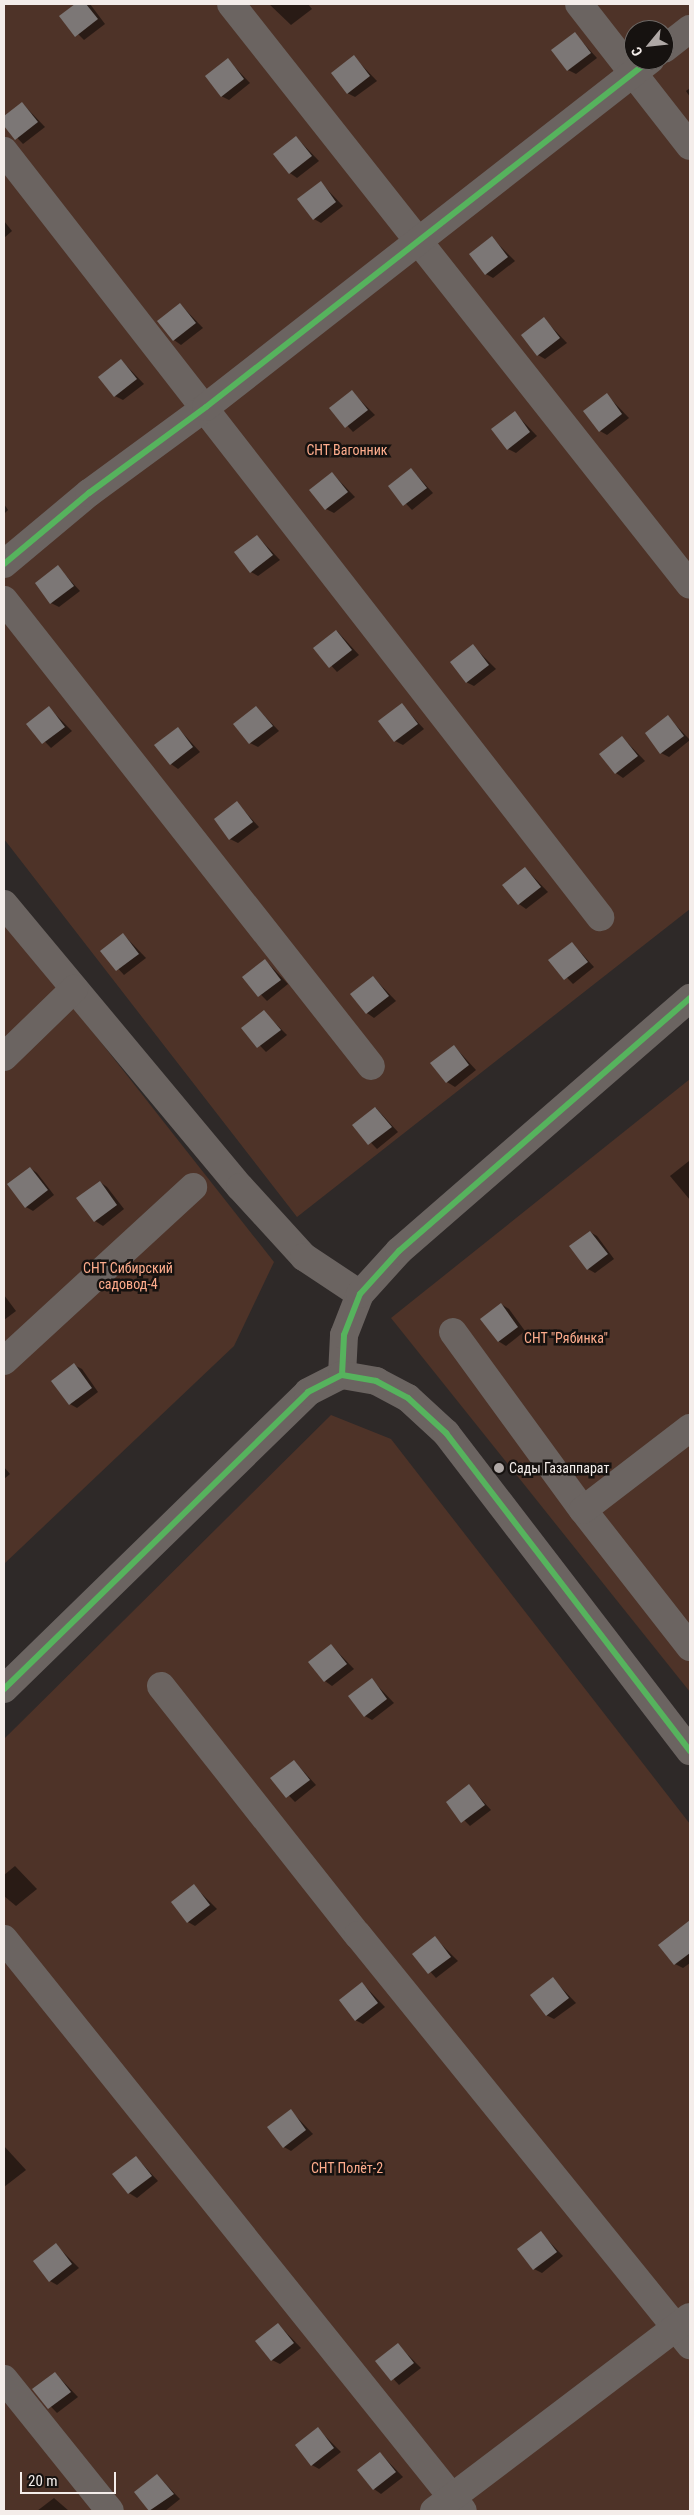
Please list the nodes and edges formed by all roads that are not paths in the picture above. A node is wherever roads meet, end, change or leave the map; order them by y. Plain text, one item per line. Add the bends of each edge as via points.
1 (231, 4) edge
2 (579, 4) edge
3 (690, 28) edge
4 (674, 41) edge
5 (624, 49) edge
6 (638, 70) edge
7 (644, 70) edge
8 (690, 146) edge
9 (4, 151) edge
10 (420, 242) junction
11 (206, 408) junction
12 (4, 564) edge
13 (690, 585) edge
14 (4, 600) edge
15 (4, 904) edge
16 (600, 916) dead end
17 (74, 990) junction
18 (690, 998) edge
19 (4, 1057) edge
20 (371, 1066) dead end
21 (193, 1187) dead end
22 (360, 1294) junction
23 (453, 1332) dead end
24 (4, 1361) edge
25 (342, 1375) junction
26 (690, 1428) edge
27 (583, 1510) junction
28 (690, 1647) edge
29 (161, 1686) dead end
30 (4, 1689) edge
31 (690, 1751) edge
32 (4, 1939) edge
33 (686, 2330) edge
34 (4, 2379) edge
35 (450, 2507) edge
36 (110, 2511) edge

1 - 10 street
2 - 5 street
3 - 4 street
6 - 10 street
7 - 8 street
9 - 11 street
10 - 11 street
10 - 13 street
11 - 12 street via 89,493
11 - 16 street
14 - 20 street
15 - 17 street
17 - 19 street
17 - 22 street via 240,1187 304,1257
18 - 22 street via 399,1251
21 - 24 street
22 - 25 street via 344,1335
23 - 27 street
25 - 30 street via 308,1392
25 - 31 street via 376,1381 408,1398 446,1434
26 - 27 street
27 - 28 street
29 - 33 street via 358,1935
32 - 35 street
33 - 35 street
34 - 36 street

